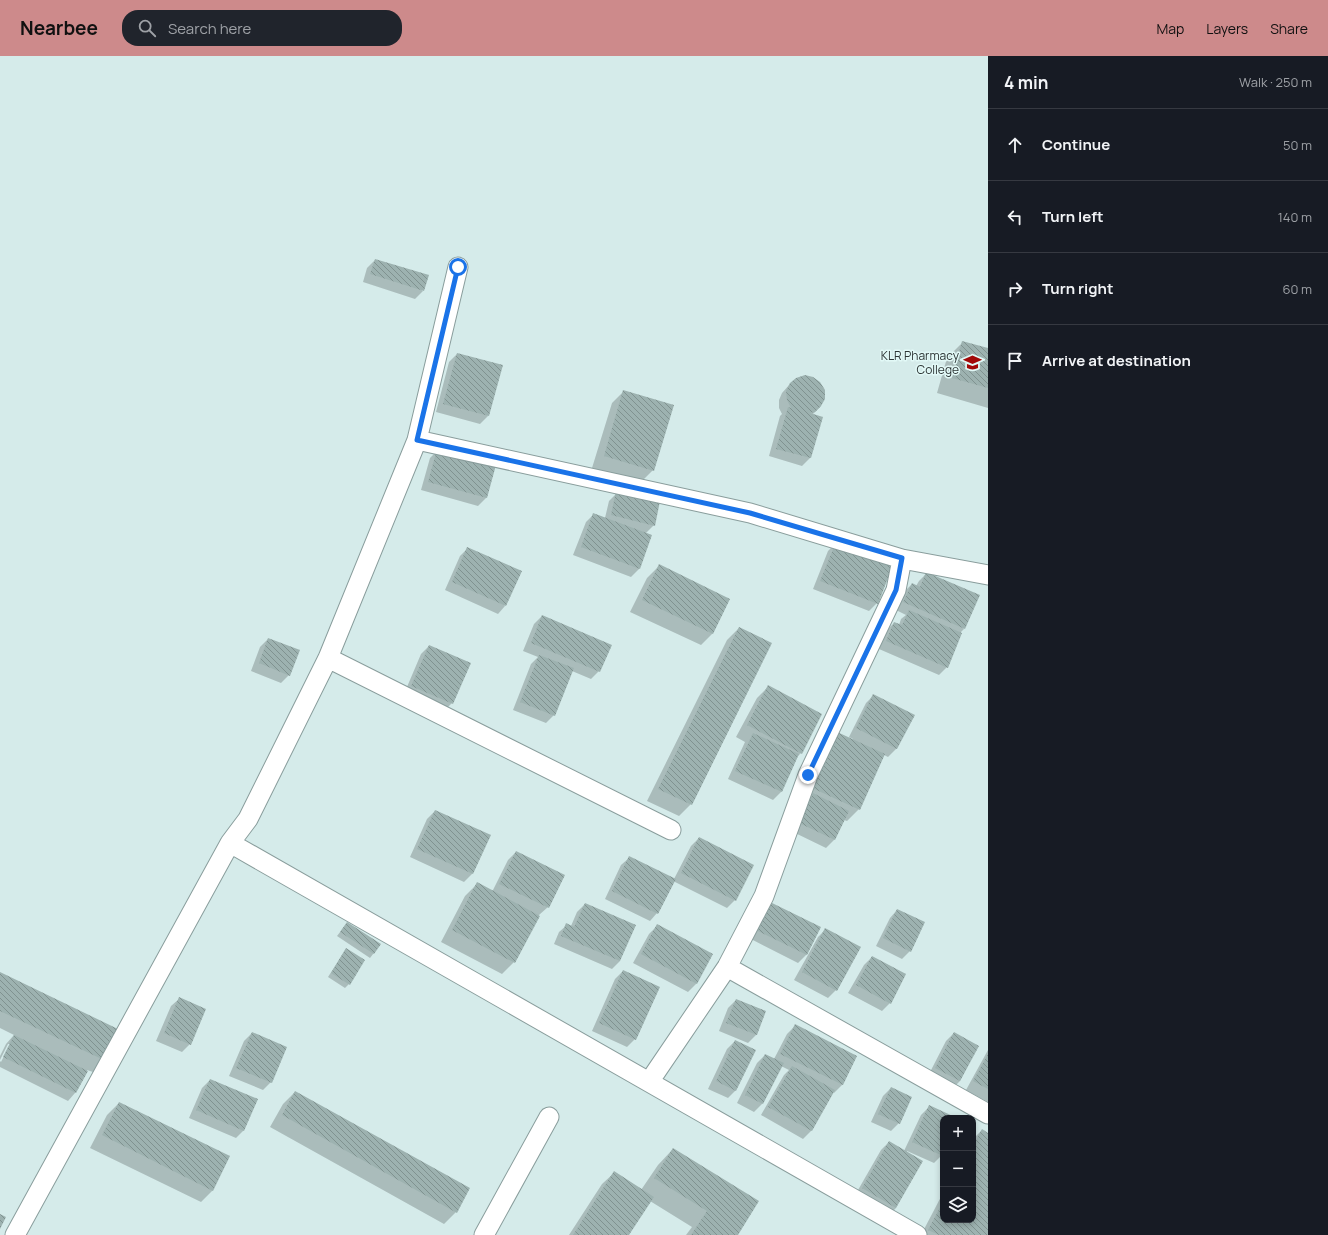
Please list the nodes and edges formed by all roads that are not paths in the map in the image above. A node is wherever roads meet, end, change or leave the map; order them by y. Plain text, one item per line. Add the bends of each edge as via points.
1 (458, 267) dead end
2 (417, 440) junction
3 (902, 558) junction
4 (988, 576) edge
5 (328, 658) junction
6 (671, 830) dead end
7 (230, 843) junction
8 (727, 966) junction
9 (649, 1082) junction
10 (988, 1114) edge
11 (549, 1117) dead end
12 (15, 1235) edge
13 (484, 1235) edge
14 (917, 1235) edge

1 - 2 street
2 - 3 street via 750,513
2 - 5 street
3 - 4 street
3 - 8 street via 896,590 808,775 764,896
5 - 6 street
5 - 7 street via 248,819
7 - 9 street
7 - 12 street
8 - 9 street
8 - 10 street
9 - 14 street
11 - 13 street

